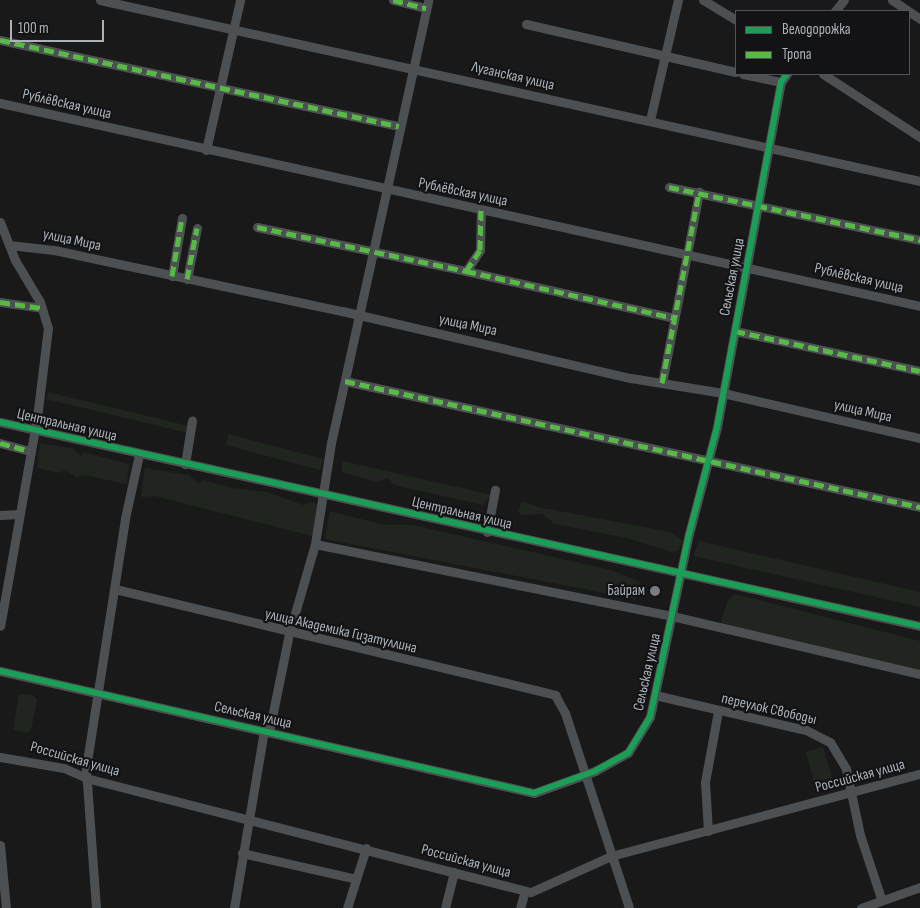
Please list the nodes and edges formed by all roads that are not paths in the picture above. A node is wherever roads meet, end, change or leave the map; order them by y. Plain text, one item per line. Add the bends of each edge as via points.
1 (100, 0) edge
2 (240, 0) edge
3 (393, 0) edge
4 (678, 0) edge
5 (703, 0) edge
6 (844, 0) edge
7 (892, 0) edge
8 (427, 4) edge
9 (836, 10) edge
10 (907, 10) edge
11 (735, 19) edge
12 (526, 24) dead end
13 (234, 29) junction
14 (0, 40) edge
15 (667, 56) junction
16 (412, 68) junction
17 (735, 72) edge
18 (748, 75) edge
19 (786, 75) edge
20 (824, 75) edge
21 (781, 82) junction
22 (220, 88) junction
23 (0, 103) edge
24 (650, 120) junction
25 (400, 126) junction
26 (920, 137) edge
27 (769, 146) junction
28 (206, 150) junction
29 (920, 182) edge
30 (669, 187) dead end
31 (386, 190) junction
32 (699, 192) junction
33 (759, 204) junction
34 (481, 210) junction
35 (182, 218) dead end
36 (0, 222) edge
37 (257, 227) dead end
38 (197, 228) dead end
39 (920, 240) edge
40 (9, 245) junction
41 (373, 252) junction
42 (686, 254) junction
43 (746, 267) junction
44 (466, 271) junction
45 (172, 276) junction
46 (186, 279) junction
47 (0, 302) edge
48 (920, 306) edge
49 (42, 308) junction
50 (359, 316) junction
51 (674, 318) junction
52 (734, 331) junction
53 (920, 371) edge
54 (345, 381) junction
55 (662, 383) junction
56 (723, 393) junction
57 (192, 421) dead end
58 (0, 422) edge
59 (34, 430) junction
60 (920, 438) edge
61 (0, 443) edge
62 (29, 451) junction
63 (140, 455) junction
64 (709, 460) junction
65 (184, 464) junction
66 (495, 490) dead end
67 (325, 493) junction
68 (920, 507) edge
69 (19, 514) junction
70 (0, 515) edge
71 (487, 532) junction
72 (315, 544) junction
73 (681, 575) junction
74 (115, 590) junction
75 (672, 616) junction
76 (0, 626) edge
77 (920, 626) edge
78 (289, 634) junction
79 (0, 672) edge
80 (920, 674) edge
81 (97, 692) junction
82 (655, 695) junction
83 (718, 711) junction
84 (267, 731) junction
85 (0, 757) edge
86 (585, 774) junction
87 (920, 774) edge
88 (86, 778) junction
89 (852, 794) junction
90 (250, 817) junction
91 (708, 831) junction
92 (0, 845) edge
93 (366, 848) junction
94 (242, 853) junction
95 (611, 856) junction
96 (454, 872) junction
97 (356, 879) junction
98 (2, 884) edge
99 (920, 887) edge
100 (525, 891) junction
101 (881, 898) junction
102 (6, 908) edge
103 (96, 908) edge
104 (234, 908) edge
105 (347, 908) edge
106 (445, 908) edge
107 (520, 908) edge
108 (629, 908) edge
109 (861, 908) edge

1 - 13 street, Луганская улица
2 - 13 street
3 - 8 street
4 - 15 street via 670,24
5 - 11 street
6 - 9 street
7 - 10 street
8 - 16 street
12 - 15 street
13 - 16 street, Луганская улица
13 - 22 street
14 - 22 street
15 - 17 street
15 - 24 street
16 - 24 street, Луганская улица
16 - 25 street
18 - 21 street
19 - 21 street, Сельская улица
20 - 26 street
21 - 27 street, Сельская улица
22 - 25 street
22 - 28 street
23 - 28 street, Рублёвская улица
24 - 27 street, Луганская улица
25 - 31 street
27 - 29 street, Луганская улица
27 - 33 street, Сельская улица
28 - 31 street, Рублёвская улица
30 - 32 street
31 - 34 street, Рублёвская улица
31 - 41 street
32 - 33 street
32 - 42 street
33 - 39 street
33 - 43 street, Сельская улица
34 - 42 street, Рублёвская улица
34 - 44 street via 480,250
35 - 45 street
36 - 40 street
37 - 41 street
38 - 46 street
40 - 45 street, улица Мира via 54,250
40 - 49 street
41 - 44 street
41 - 50 street
42 - 43 street, Рублёвская улица
42 - 51 street
43 - 48 street, Рублёвская улица
43 - 52 street, Сельская улица
44 - 51 street
45 - 46 street, улица Мира
46 - 50 street, улица Мира
47 - 49 street
49 - 59 street via 48,328
50 - 54 street
50 - 55 street, улица Мира
51 - 55 street
52 - 53 street
52 - 56 street, Сельская улица
54 - 64 street
54 - 67 street via 331,443
55 - 56 street, улица Мира
56 - 60 street, улица Мира
56 - 64 street, Сельская улица
57 - 65 street
58 - 59 street, Центральная улица
59 - 62 street
59 - 63 street, Центральная улица
61 - 62 street
62 - 69 street
63 - 65 street, Центральная улица
63 - 74 street via 125,518
64 - 68 street
64 - 73 street, Сельская улица
65 - 67 street, Центральная улица
66 - 71 street
67 - 71 street, Центральная улица
67 - 72 street
69 - 70 street
69 - 76 street
71 - 73 street, Центральная улица
72 - 75 street
72 - 78 street
73 - 75 street, Сельская улица
73 - 77 street, Центральная улица
74 - 78 street, улица Академика Гизатуллина
74 - 81 street
75 - 80 street
75 - 82 street, Сельская улица
78 - 84 street
78 - 86 street, улица Академика Гизатуллина via 560,699
79 - 81 street, Сельская улица
81 - 84 street, Сельская улица
81 - 88 street
82 - 83 street, переулок Свободы
82 - 86 street, Сельская улица via 650,718 636,745 615,761
83 - 89 street, переулок Свободы via 824,737 841,756
83 - 91 street via 705,782
84 - 86 street, Сельская улица via 534,793
84 - 90 street
85 - 88 street, Российская улица via 64,768
86 - 95 street
87 - 89 street, Российская улица
88 - 90 street, Российская улица
88 - 103 street
89 - 91 street, Российская улица
89 - 101 street, переулок Свободы via 860,835
90 - 93 street, Российская улица
90 - 94 street
91 - 95 street, Российская улица
92 - 98 street
93 - 96 street, Российская улица
93 - 97 street
94 - 97 street
94 - 104 street
95 - 100 street, Российская улица via 542,889
95 - 108 street
96 - 100 street, Российская улица
96 - 106 street
97 - 105 street
98 - 102 street
99 - 101 street
100 - 107 street
101 - 109 street

